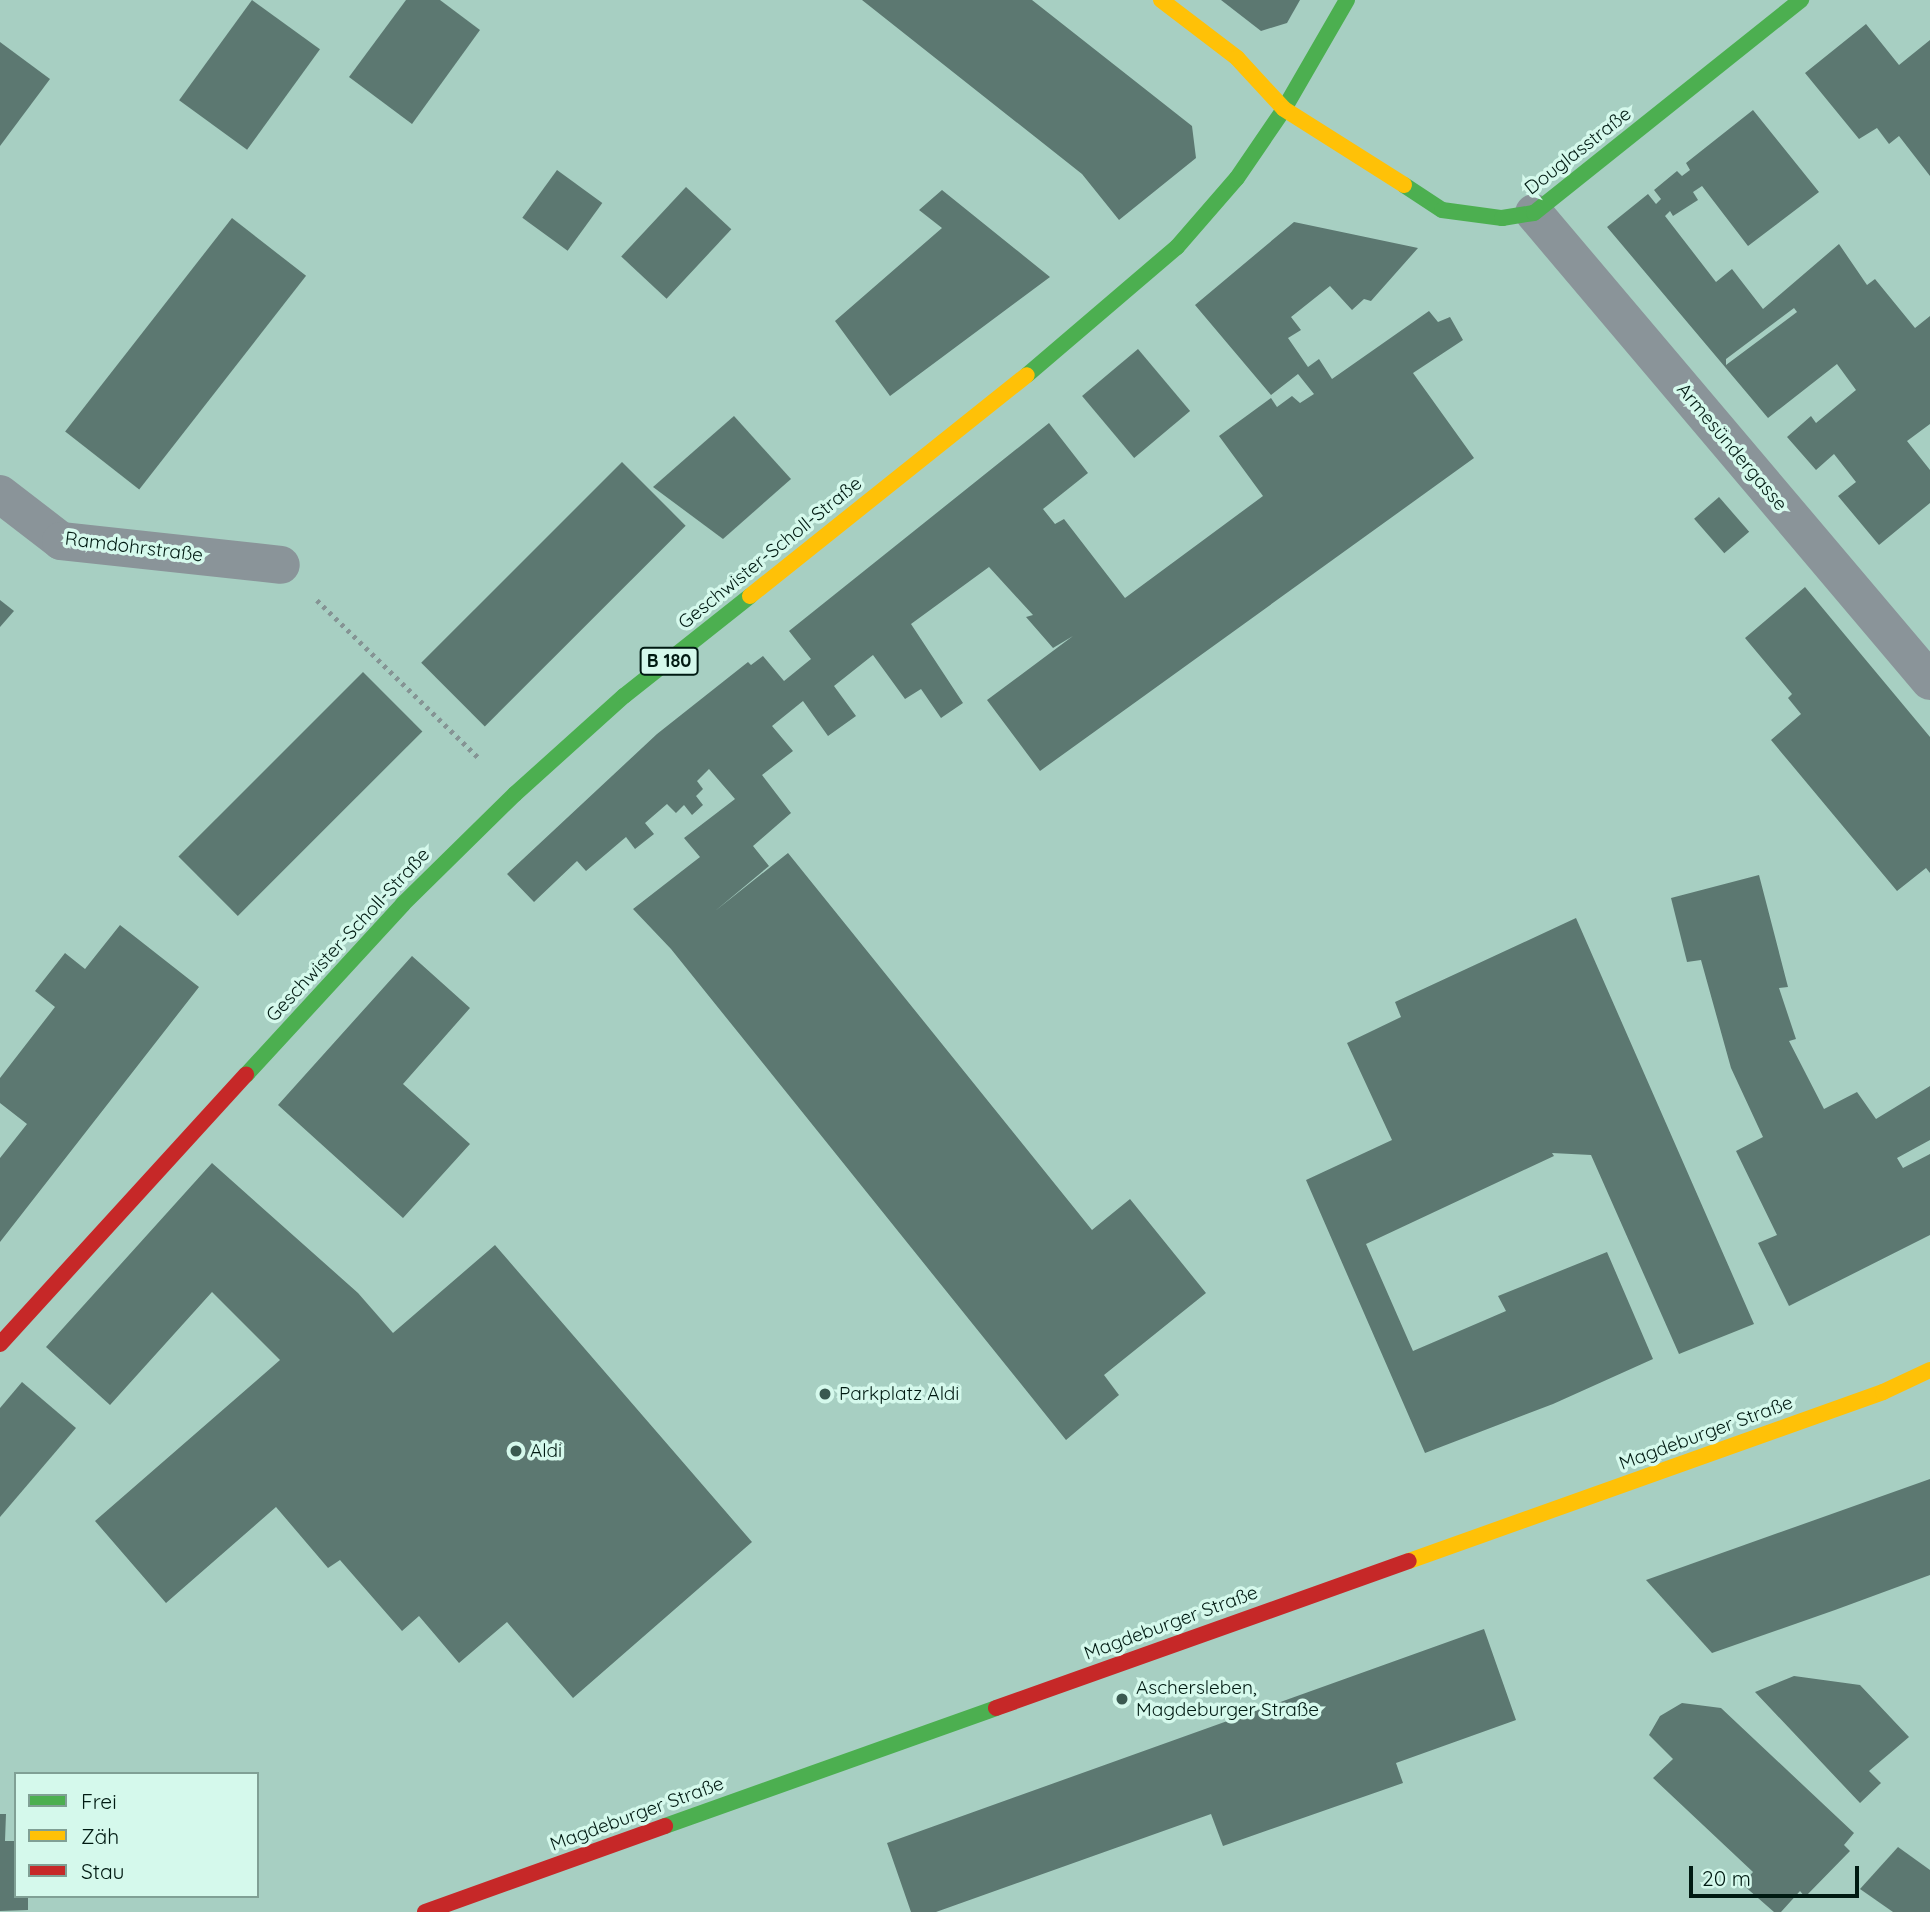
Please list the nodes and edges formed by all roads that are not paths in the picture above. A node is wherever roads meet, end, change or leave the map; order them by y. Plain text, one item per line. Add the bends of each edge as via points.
1 (1161, 0) edge
2 (1347, 0) edge
3 (1801, 0) edge
4 (1284, 110) junction
5 (1534, 213) junction
6 (0, 494) edge
7 (281, 565) road end
8 (1930, 681) edge
9 (0, 1344) edge
10 (1930, 1370) edge
11 (425, 1912) edge

1 - 4 street, Douglasstraße via 1237,58
2 - 4 street, Geschwister-Scholl-Straße / B 180
3 - 5 street, Douglasstraße
4 - 5 street, Douglasstraße via 1442,210 1502,218
4 - 9 street, Geschwister-Scholl-Straße / B 180 via 1210,211 1136,285 624,696 515,794 402,904
5 - 8 street, Armesündergasse
6 - 7 street, Ramdohrstraße via 61,541
10 - 11 street, Magdeburger Straße via 1870,1397

